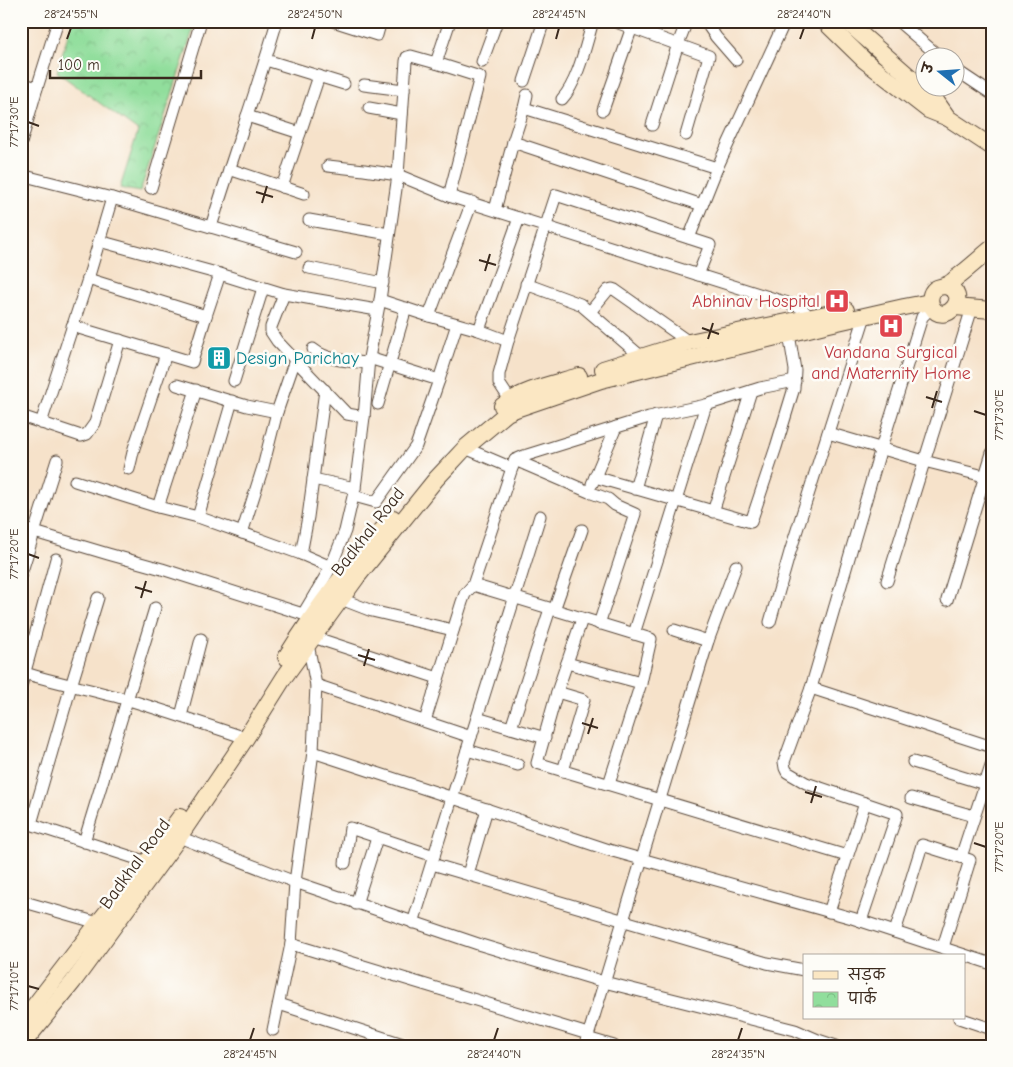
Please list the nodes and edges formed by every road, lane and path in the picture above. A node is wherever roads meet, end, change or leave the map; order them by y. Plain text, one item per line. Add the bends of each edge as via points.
1 (58, 21) edge
2 (201, 21) edge
3 (277, 21) edge
4 (333, 21) edge
5 (381, 21) edge
6 (450, 21) edge
7 (497, 21) edge
8 (544, 21) edge
9 (593, 21) edge
10 (613, 21) edge
11 (686, 21) edge
12 (705, 21) edge
13 (785, 21) edge
14 (824, 21) edge
15 (846, 21) edge
16 (898, 21) edge
17 (632, 27) junction
18 (716, 37) junction
19 (678, 44) junction
20 (929, 48) edge
21 (709, 56) junction
22 (266, 60) junction
23 (736, 60) dead end
24 (482, 62) dead end
25 (436, 63) junction
26 (320, 76) junction
27 (966, 77) edge
28 (524, 81) dead end
29 (21, 83) edge
30 (344, 84) dead end
31 (364, 84) dead end
32 (37, 88) junction
33 (404, 90) junction
34 (992, 94) edge
35 (527, 95) dead end
36 (562, 99) dead end
37 (369, 108) dead end
38 (524, 108) junction
39 (603, 110) dead end
40 (402, 114) junction
41 (247, 116) junction
42 (948, 118) junction
43 (652, 124) dead end
44 (300, 133) junction
45 (686, 136) dead end
46 (513, 142) junction
47 (21, 143) edge
48 (992, 146) edge
49 (328, 166) dead end
50 (717, 168) junction
51 (229, 169) junction
52 (398, 175) junction
53 (21, 176) edge
54 (282, 187) junction
55 (151, 188) dead end
56 (304, 194) dead end
57 (449, 196) junction
58 (112, 198) junction
59 (472, 202) junction
60 (702, 205) junction
61 (495, 210) junction
62 (519, 218) junction
63 (309, 220) dead end
64 (546, 226) junction
65 (211, 227) junction
66 (389, 234) junction
67 (688, 238) junction
68 (99, 241) junction
69 (992, 248) edge
70 (296, 252) dead end
71 (309, 268) dead end
72 (220, 274) junction
73 (698, 275) junction
74 (88, 279) junction
75 (382, 283) junction
76 (526, 284) junction
77 (263, 288) junction
78 (284, 294) junction
79 (935, 297) junction
80 (379, 305) junction
81 (955, 307) junction
82 (406, 308) junction
83 (972, 308) junction
84 (992, 310) edge
85 (590, 312) junction
86 (206, 316) junction
87 (429, 316) junction
88 (865, 316) junction
89 (810, 323) junction
90 (457, 324) junction
91 (72, 326) junction
92 (479, 330) junction
93 (789, 334) junction
94 (120, 340) junction
95 (508, 341) junction
96 (689, 342) junction
97 (313, 349) dead end
98 (166, 354) junction
99 (295, 360) junction
100 (369, 360) junction
101 (647, 362) junction
102 (390, 364) junction
103 (440, 380) junction
104 (234, 381) dead end
105 (794, 382) junction
106 (177, 385) dead end
107 (196, 390) junction
108 (325, 390) junction
109 (752, 391) junction
110 (232, 401) junction
111 (378, 404) dead end
112 (513, 404) junction
113 (706, 405) junction
114 (277, 412) junction
115 (656, 415) junction
116 (21, 416) edge
117 (364, 417) junction
118 (42, 423) junction
119 (616, 427) junction
120 (828, 433) junction
121 (465, 448) junction
122 (882, 448) junction
123 (992, 453) edge
124 (57, 460) dead end
125 (924, 461) junction
126 (514, 464) junction
127 (129, 469) dead end
128 (594, 477) junction
129 (988, 477) edge
130 (313, 479) junction
131 (75, 481) dead end
132 (634, 489) junction
133 (354, 492) junction
134 (589, 492) junction
135 (676, 501) junction
136 (158, 507) junction
137 (713, 512) junction
138 (540, 516) dead end
139 (198, 517) junction
140 (21, 528) edge
141 (582, 530) dead end
142 (34, 532) junction
143 (242, 533) junction
144 (301, 554) junction
145 (56, 559) dead end
146 (736, 566) dead end
147 (331, 567) junction
148 (21, 574) edge
149 (887, 581) dead end
150 (474, 585) junction
151 (98, 598) dead end
152 (514, 598) junction
153 (341, 599) junction
154 (947, 600) dead end
155 (155, 608) dead end
156 (552, 610) junction
157 (314, 618) junction
158 (582, 619) junction
159 (770, 622) dead end
160 (599, 624) junction
161 (453, 630) junction
162 (674, 630) dead end
163 (634, 634) junction
164 (201, 639) dead end
165 (311, 640) junction
166 (708, 641) junction
167 (566, 663) junction
168 (23, 672) edge
169 (438, 678) junction
170 (641, 683) junction
171 (316, 685) junction
172 (21, 686) edge
173 (71, 686) junction
174 (811, 688) junction
175 (557, 692) junction
176 (127, 700) junction
177 (181, 716) junction
178 (477, 718) junction
179 (425, 721) junction
180 (511, 728) junction
181 (240, 736) junction
182 (472, 737) junction
183 (545, 738) junction
184 (992, 747) edge
185 (467, 750) junction
186 (313, 752) junction
187 (913, 762) dead end
188 (992, 763) edge
189 (518, 765) dead end
190 (563, 771) junction
191 (609, 784) junction
192 (985, 784) junction
193 (453, 798) junction
194 (911, 798) dead end
195 (660, 799) junction
196 (864, 803) junction
197 (487, 809) junction
198 (974, 816) junction
199 (26, 823) edge
200 (179, 837) junction
201 (377, 838) junction
202 (84, 842) junction
203 (847, 856) junction
204 (961, 857) junction
205 (641, 859) junction
206 (433, 860) junction
207 (147, 862) junction
208 (345, 863) dead end
209 (468, 874) junction
210 (296, 882) junction
211 (21, 901) edge
212 (356, 904) junction
213 (829, 912) junction
214 (623, 920) junction
215 (413, 922) junction
216 (861, 922) junction
217 (98, 923) junction
218 (895, 932) junction
219 (291, 944) junction
220 (943, 948) junction
221 (965, 954) edge
222 (966, 954) edge
223 (991, 961) edge
224 (803, 970) edge
225 (604, 982) junction
226 (279, 1004) junction
227 (23, 1016) edge
228 (965, 1020) edge
229 (992, 1029) edge
230 (273, 1030) dead end
231 (586, 1039) edge
232 (21, 1046) edge
233 (409, 1046) edge
234 (614, 1046) edge
235 (836, 1046) edge

1 - 32 street
2 - 55 street
3 - 22 street
4 - 5 street via 376,35
6 - 25 street
7 - 24 street
8 - 28 street
9 - 36 street via 574,81
10 - 17 street
11 - 19 street
12 - 18 street
13 - 50 street
14 - 42 street via 866,61 928,110
15 - 42 street via 934,98
16 - 20 street
17 - 19 street
17 - 39 street
18 - 21 street
18 - 23 street
19 - 21 street
19 - 43 street
21 - 45 street
22 - 26 street
22 - 41 street
25 - 33 street via 407,57
25 - 57 street via 480,77
26 - 30 street
26 - 44 street
27 - 34 street
29 - 32 street
31 - 33 street
32 - 47 street
33 - 40 street
35 - 38 street
37 - 40 street
38 - 46 street
38 - 50 street
40 - 52 street
41 - 44 street
41 - 51 street
42 - 48 street
44 - 54 street
46 - 60 street
46 - 61 street
49 - 52 street
50 - 60 street
51 - 54 street
51 - 65 street
52 - 57 street
52 - 66 street
53 - 58 street
54 - 56 street
57 - 59 street
58 - 65 street
58 - 68 street
59 - 61 street
59 - 87 street
60 - 67 street
61 - 62 street
62 - 64 street
62 - 92 street
63 - 66 street
64 - 67 street via 556,195
64 - 73 street
64 - 76 street
65 - 70 street
66 - 75 street
67 - 73 street via 710,245
68 - 72 street
68 - 74 street
69 - 79 street
71 - 75 street
72 - 77 street
72 - 86 street
73 - 89 street via 800,307
74 - 86 street
74 - 91 street
75 - 80 street
76 - 85 street via 580,304
76 - 95 street
77 - 78 street
77 - 104 street
78 - 80 street
78 - 99 street via 271,332
79 - 81 street via 936,312 947,313
79 - 81 street via 949,287 956,296
79 - 88 street, Badkhal Road
79 - 89 street, Badkhal Road
79 - 122 street via 922,317
80 - 82 street
80 - 100 street
81 - 83 street
82 - 87 street
82 - 102 street
83 - 84 street
83 - 125 street
85 - 96 street via 612,289
85 - 101 street
86 - 98 street via 192,362
87 - 90 street
88 - 89 street, Badkhal Road
88 - 120 street
89 - 93 street, Badkhal Road
89 - 96 street, Badkhal Road
90 - 92 street
90 - 103 street
91 - 94 street
91 - 118 street
92 - 95 street
93 - 101 street, Badkhal Road
93 - 105 street
94 - 98 street
94 - 118 street via 95,423 86,434 81,436
95 - 112 street via 499,383
96 - 101 street, Badkhal Road
97 - 100 street via 320,355 338,359
98 - 127 street
99 - 108 street
99 - 114 street
100 - 102 street
100 - 117 street
101 - 112 street, Badkhal Road via 601,380
102 - 103 street
102 - 111 street
103 - 133 street via 416,446 376,502
105 - 109 street
105 - 137 street via 751,522
106 - 107 street
107 - 110 street
107 - 136 street
108 - 117 street via 347,414
108 - 130 street
109 - 113 street
109 - 137 street
110 - 114 street
110 - 139 street
112 - 121 street, Badkhal Road via 507,413
112 - 157 street, Badkhal Road via 476,427 459,443 365,547
113 - 115 street
113 - 135 street
114 - 143 street
115 - 119 street
115 - 132 street
116 - 118 street
117 - 133 street
119 - 126 street via 524,456
119 - 128 street
120 - 122 street
120 - 159 street
121 - 126 street
121 - 153 street, Badkhal Road via 436,479
122 - 125 street
122 - 174 street
123 - 129 street
124 - 142 street
125 - 129 street
125 - 149 street
126 - 134 street
126 - 150 street
128 - 132 street
128 - 134 street
129 - 154 street
130 - 133 street
130 - 144 street
131 - 136 street
132 - 135 street
133 - 147 street via 345,531
134 - 160 street via 636,514
135 - 137 street
135 - 163 street
136 - 139 street
138 - 152 street
139 - 143 street
140 - 142 street
141 - 156 street
142 - 148 street
142 - 157 street via 162,568
143 - 144 street
144 - 147 street
145 - 168 street
146 - 166 street
147 - 157 street
150 - 152 street
150 - 161 street via 465,594
151 - 173 street
152 - 156 street
152 - 178 street
153 - 157 street, Badkhal Road
153 - 161 street via 372,611
155 - 176 street
156 - 158 street
156 - 180 street
157 - 165 street, Badkhal Road
157 - 181 street, Badkhal Road via 254,708
158 - 160 street
158 - 167 street
160 - 163 street
161 - 169 street
162 - 166 street
163 - 170 street via 651,639
164 - 177 street
165 - 169 street
165 - 171 street
165 - 181 street, Badkhal Road
166 - 195 street
167 - 170 street
167 - 175 street
168 - 172 street
168 - 173 street
169 - 179 street
170 - 191 street
171 - 179 street
171 - 186 street
173 - 176 street
173 - 199 street
174 - 184 street
174 - 196 street via 784,762 785,768 806,783
175 - 183 street
175 - 190 street via 584,700
176 - 177 street
176 - 202 street
177 - 181 street
178 - 180 street
178 - 182 street
179 - 182 street
180 - 183 street
181 - 200 street, Badkhal Road
181 - 207 street, Badkhal Road
182 - 185 street
183 - 190 street via 537,763
185 - 189 street
185 - 193 street
186 - 193 street
186 - 210 street
187 - 192 street
188 - 192 street
190 - 191 street
191 - 195 street
192 - 198 street
193 - 197 street
193 - 206 street
194 - 198 street
195 - 203 street
195 - 205 street
196 - 203 street
196 - 216 street via 897,814
197 - 205 street
197 - 209 street
198 - 204 street
199 - 202 street
200 - 210 street
200 - 232 street, Badkhal Road via 73,982
201 - 206 street
201 - 208 street via 350,828
201 - 212 street
202 - 207 street
203 - 213 street
204 - 218 street via 922,845
204 - 220 street via 970,860
205 - 213 street
205 - 214 street
206 - 209 street
206 - 215 street
207 - 217 street, Badkhal Road
209 - 214 street
210 - 212 street
210 - 219 street
211 - 217 street
212 - 215 street
213 - 216 street
214 - 224 street via 767,963
214 - 225 street
215 - 225 street
216 - 218 street
217 - 227 street, Badkhal Road
218 - 220 street
219 - 226 street
219 - 231 street
220 - 221 street
222 - 223 street
225 - 231 street
225 - 235 street via 796,1030
226 - 230 street
226 - 233 street
228 - 229 street
231 - 234 street

